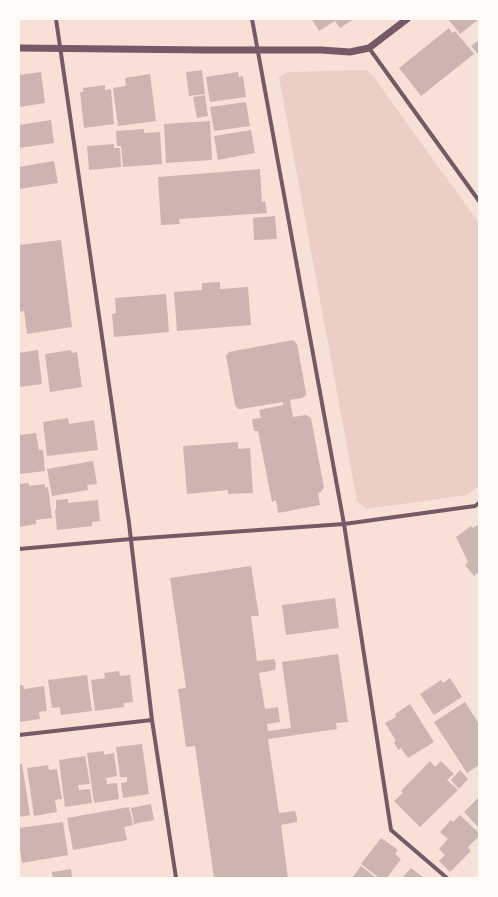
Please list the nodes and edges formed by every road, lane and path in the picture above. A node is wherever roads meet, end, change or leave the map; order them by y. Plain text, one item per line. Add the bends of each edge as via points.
1 (56, 19) edge
2 (252, 19) edge
3 (407, 19) edge
4 (19, 48) edge
5 (60, 48) junction
6 (369, 48) junction
7 (257, 50) junction
8 (479, 201) edge
9 (479, 503) edge
10 (344, 524) junction
11 (131, 539) junction
12 (19, 549) edge
13 (152, 720) junction
14 (19, 735) edge
15 (176, 878) edge
16 (447, 878) edge

1 - 5 street
2 - 7 street
3 - 6 street
4 - 5 street
5 - 7 street
5 - 11 street
6 - 7 street via 350,52
6 - 8 street
7 - 10 street
9 - 10 street via 475,506
10 - 11 street
10 - 16 street via 391,830
11 - 12 street
11 - 13 street
13 - 14 street
13 - 15 street

